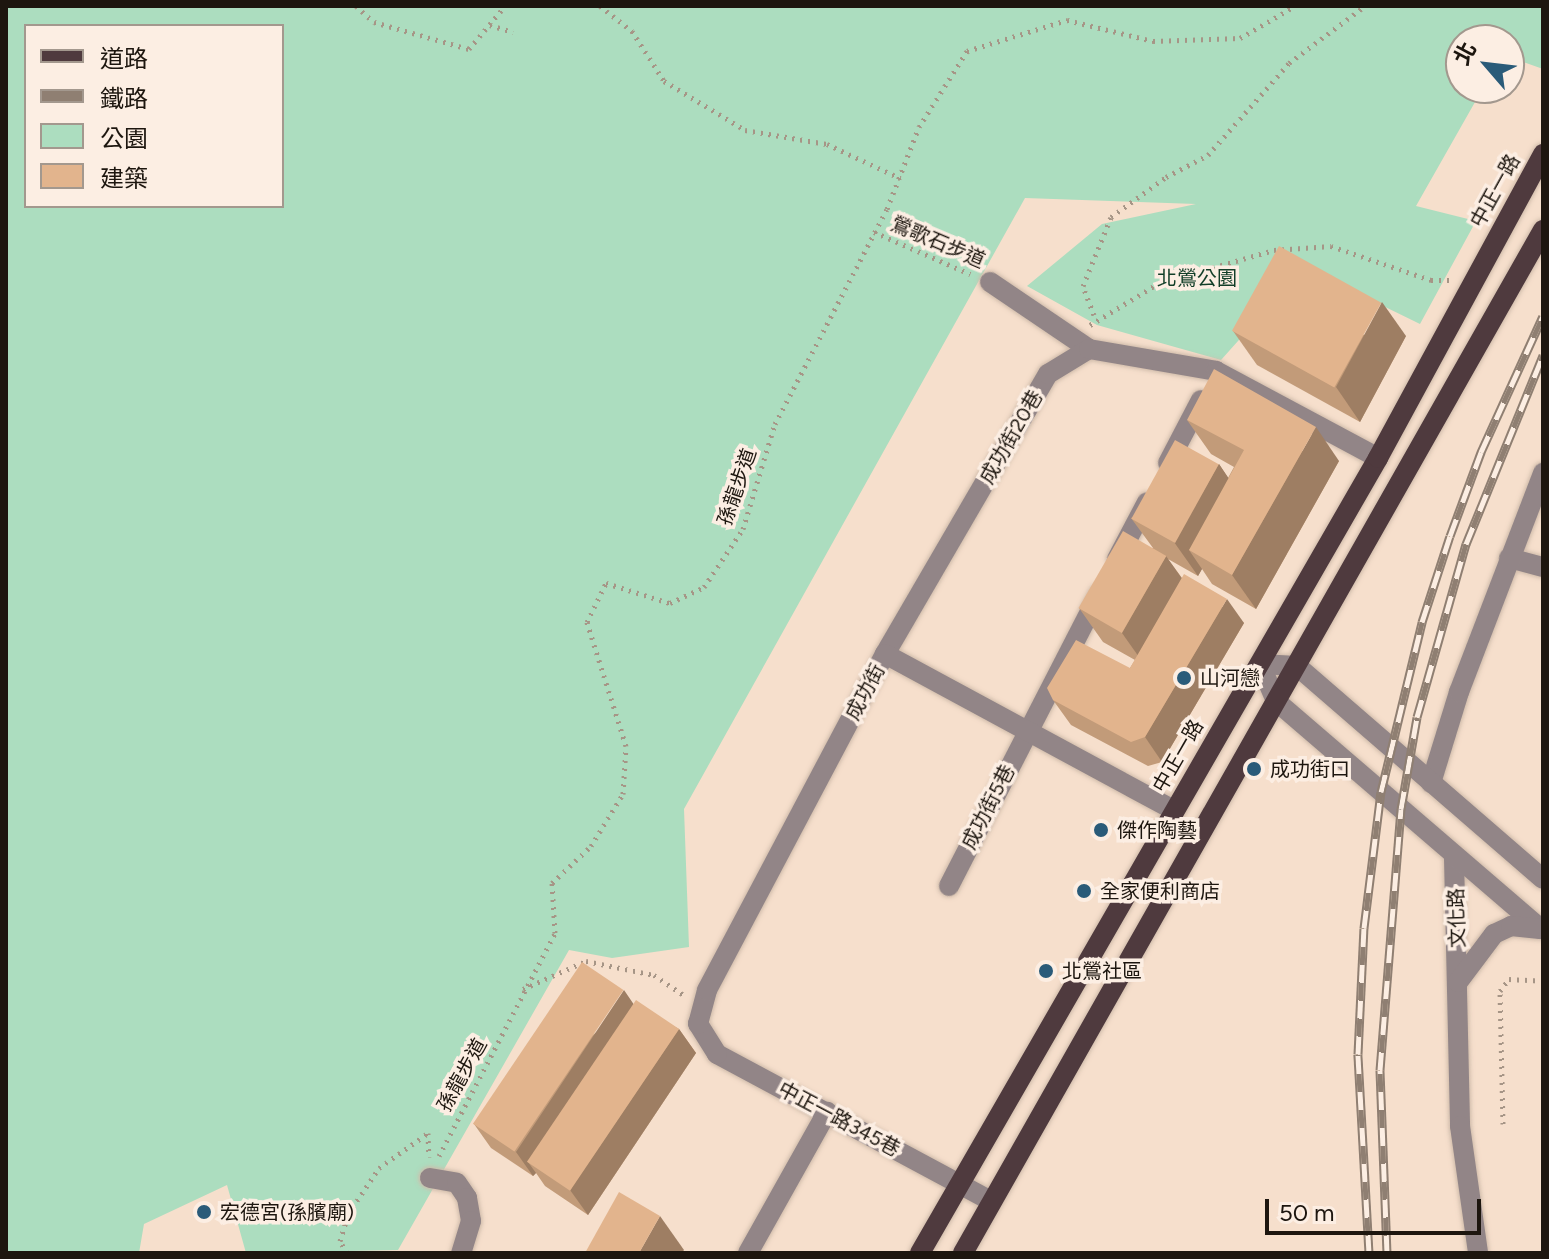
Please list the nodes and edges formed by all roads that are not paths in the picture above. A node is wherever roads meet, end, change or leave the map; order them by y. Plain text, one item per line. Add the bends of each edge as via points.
1 (1543, 154) edge
2 (1543, 230) edge
3 (990, 282) road end
4 (1084, 344) junction
5 (1216, 371) junction
6 (1378, 458) junction
7 (1543, 473) edge
8 (1509, 558) junction
9 (1543, 567) edge
10 (885, 654) junction
11 (1260, 664) junction
12 (1297, 666) junction
13 (1276, 701) junction
14 (1028, 729) junction
15 (1431, 783) junction
16 (1174, 810) junction
17 (1454, 858) junction
18 (1543, 879) edge
19 (949, 886) dead end
20 (1542, 929) edge
21 (1458, 982) junction
22 (700, 1016) joint
23 (827, 1112) junction
24 (430, 1178) road end
25 (957, 1183) junction
26 (991, 1201) junction
27 (461, 1253) edge
28 (748, 1253) edge
29 (920, 1253) edge
30 (963, 1253) edge
31 (1478, 1253) edge

1 - 6 main road, 中正一路
2 - 12 main road
3 - 4 street
4 - 5 street
4 - 10 street, 成功街20巷 via 1048,374
5 - 6 street
5 - 14 street, 成功街5巷
6 - 11 main road, 中正一路
7 - 8 street
8 - 9 street
8 - 15 street
10 - 14 street, 成功街
10 - 22 street, 成功街 via 707,990
11 - 12 street
11 - 13 street
11 - 16 main road, 中正一路
12 - 13 main road
12 - 15 street
13 - 17 street
13 - 26 main road
14 - 16 street, 成功街
14 - 19 street, 成功街5巷
15 - 18 street
16 - 25 main road, 中正一路
17 - 20 street
17 - 21 street, 文化路
20 - 21 street via 1511,926 1494,934
21 - 31 street, 文化路 via 1460,1126
22 - 23 street, 中正一路345巷 via 717,1054
23 - 25 street, 中正一路345巷
23 - 28 street
24 - 27 street via 457,1183 467,1198 471,1221
25 - 26 street, 中正一路345巷
25 - 29 main road, 中正一路
26 - 30 main road

